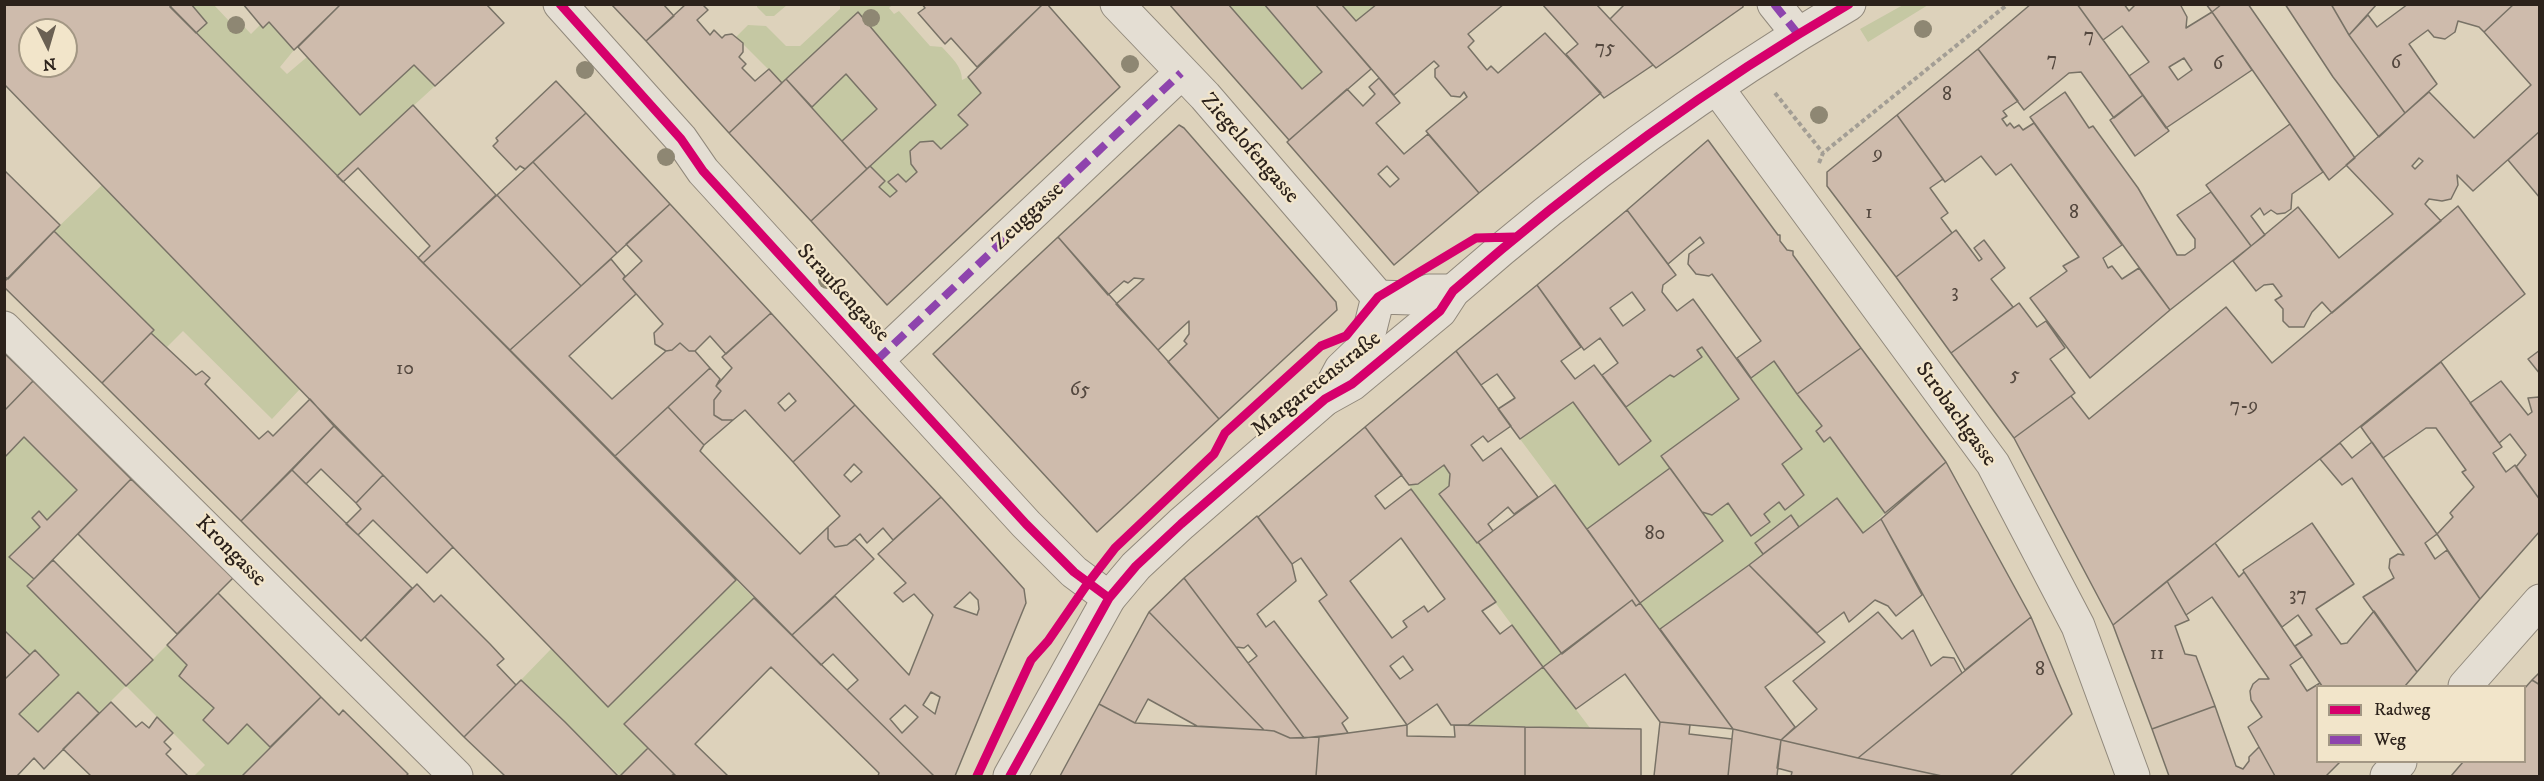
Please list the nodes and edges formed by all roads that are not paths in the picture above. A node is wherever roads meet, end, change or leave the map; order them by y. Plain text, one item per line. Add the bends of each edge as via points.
1 (560, 4) edge
2 (1117, 4) edge
3 (1774, 4) edge
4 (1849, 4) edge
5 (1798, 34) junction
6 (1180, 73) junction
7 (1717, 88) junction
8 (1453, 291) junction
9 (1378, 297) junction
10 (4, 328) edge
11 (877, 360) junction
12 (1326, 399) junction
13 (1109, 598) junction
14 (2540, 601) edge
15 (2467, 685) edge
16 (456, 777) edge
17 (1010, 777) edge
18 (2133, 777) edge

1 - 11 street, Straußengasse via 681,139 703,171
2 - 6 street, Ziegelofengasse
3 - 5 street
4 - 5 street, Margaretenstraße
5 - 7 street, Margaretenstraße
6 - 9 street, Ziegelofengasse via 1205,96
6 - 11 street, Zeuggasse
7 - 8 street, Margaretenstraße via 1572,190
7 - 18 street, Strobachgasse via 1993,464 2078,626
8 - 9 street, Margaretenstraße via 1429,291 1412,298
8 - 12 street, Margaretenstraße via 1440,311 1352,384
9 - 12 street, Margaretenstraße via 1366,345 1341,369
10 - 16 street, Krongasse
11 - 13 street, Straußengasse via 1026,524 1074,572
12 - 13 street, Margaretenstraße via 1181,524
13 - 17 street, Margaretenstraße
14 - 15 street

